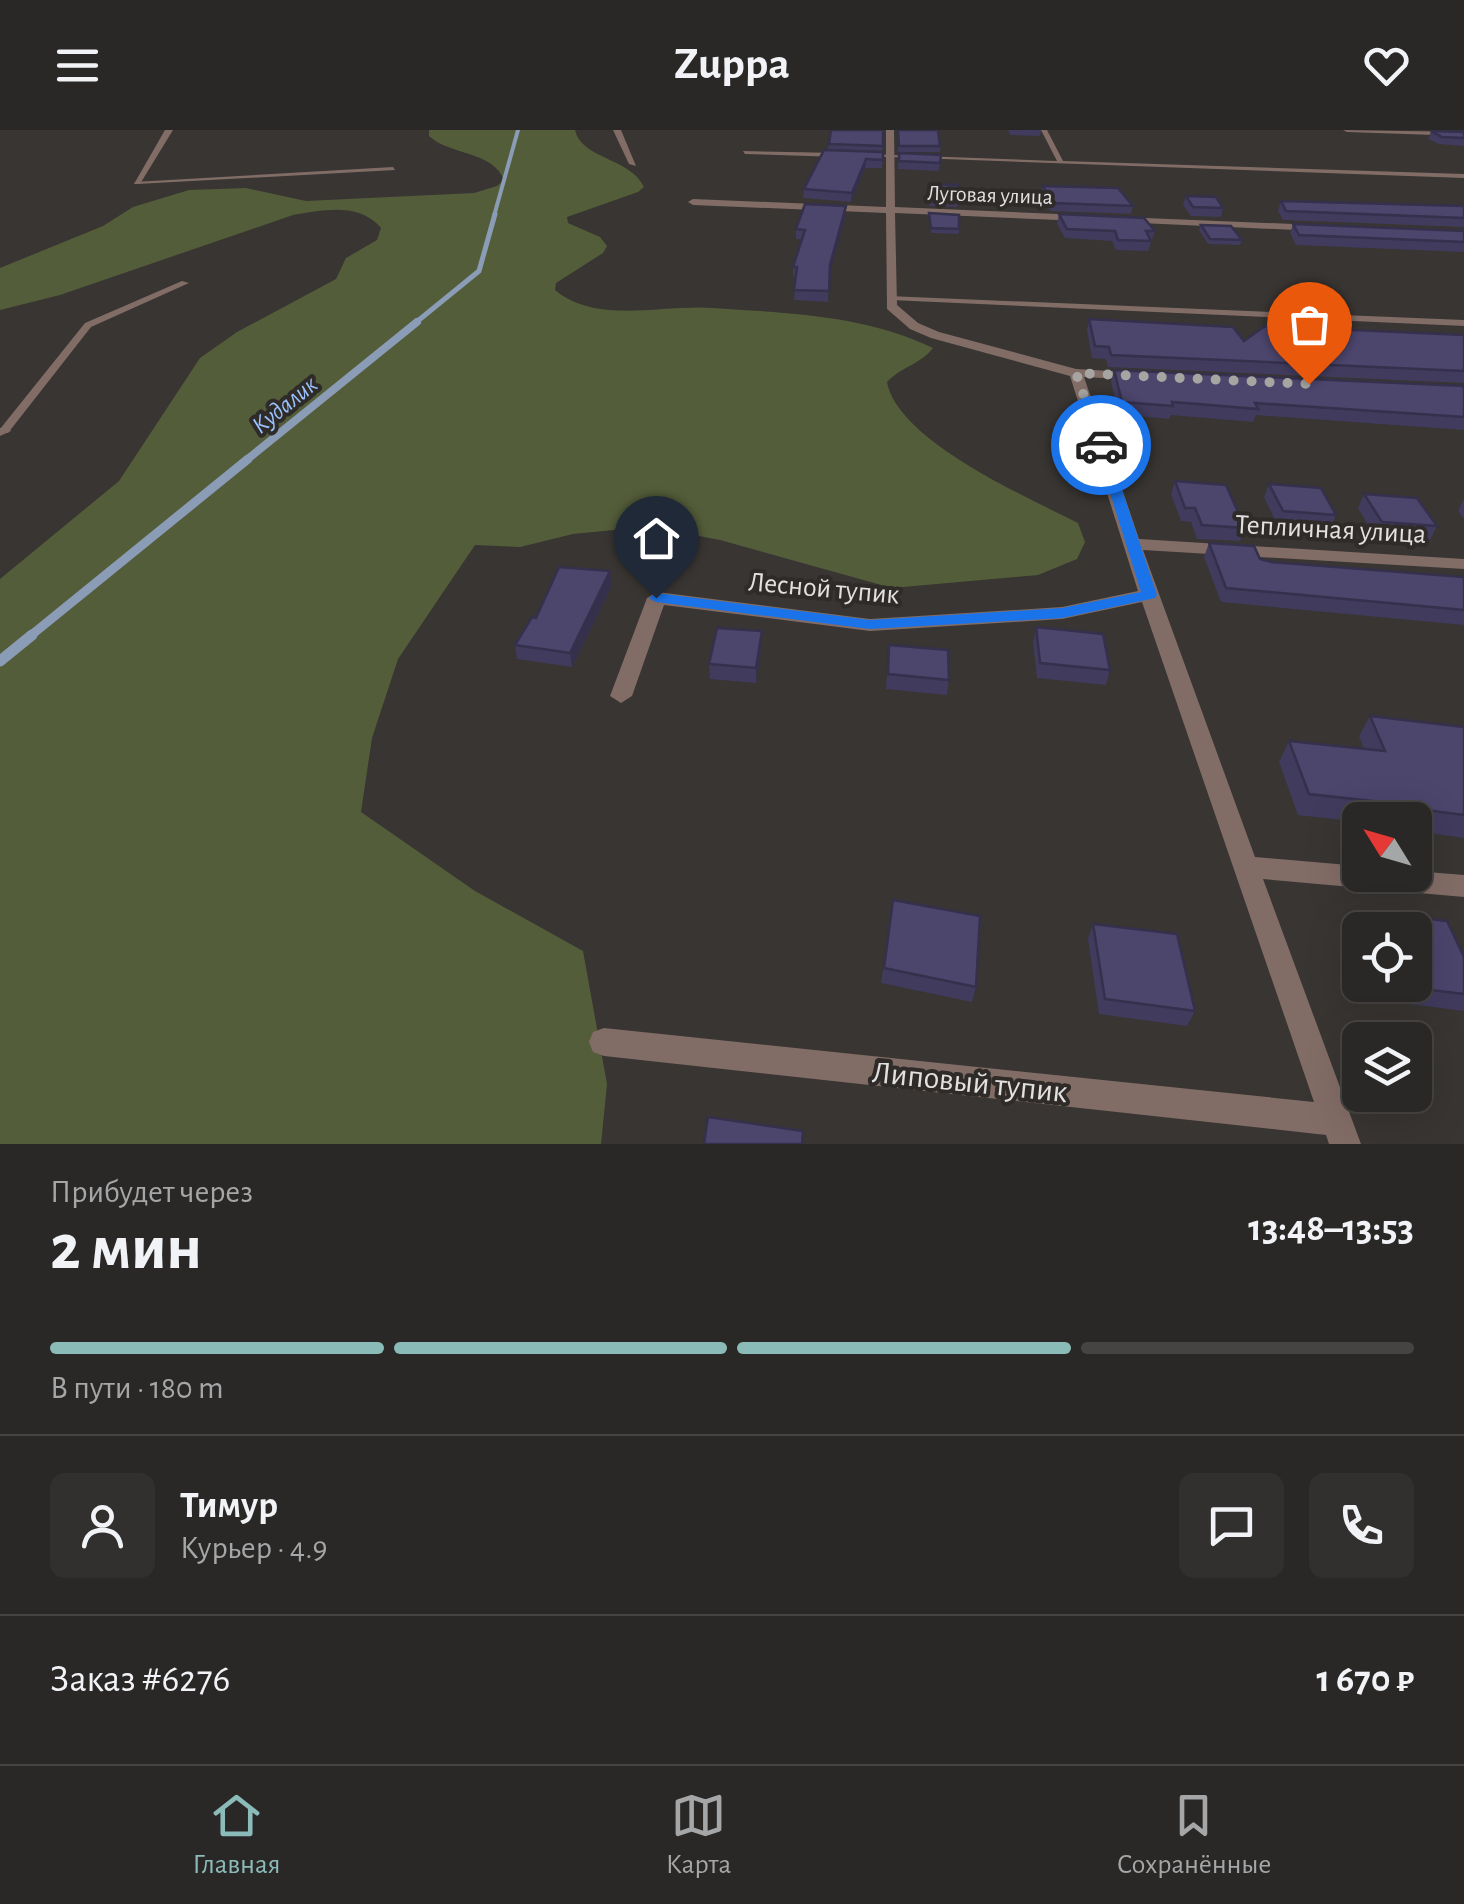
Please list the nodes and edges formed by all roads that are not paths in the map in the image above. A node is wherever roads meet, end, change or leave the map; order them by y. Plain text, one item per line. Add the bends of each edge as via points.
1 (169, 130) edge
2 (617, 130) edge
3 (890, 130) edge
4 (1044, 130) edge
5 (1347, 130) edge
6 (1464, 134) edge
7 (744, 152) dead end
8 (890, 157) junction
9 (1061, 162) junction
10 (633, 164) dead end
11 (393, 169) dead end
12 (1464, 176) edge
13 (136, 182) joint
14 (693, 202) dead end
15 (888, 210) junction
16 (1087, 218) edge
17 (1106, 219) edge
18 (1325, 228) edge
19 (184, 284) dead end
20 (891, 298) junction
21 (1464, 324) edge
22 (1076, 373) junction
23 (1154, 377) edge
24 (2, 432) edge
25 (1134, 544) junction
26 (1464, 564) edge
27 (1149, 595) junction
28 (621, 696) dead end
29 (1247, 867) junction
30 (1464, 886) edge
31 (604, 1042) dead end
32 (1340, 1132) edge

1 - 13 street
2 - 10 street
3 - 8 street
4 - 9 lane
5 - 6 street
7 - 8 lane
8 - 9 lane
8 - 15 street
9 - 12 lane
11 - 13 lane
14 - 15 street, Луговая улица
15 - 16 street, Луговая улица
15 - 20 street
17 - 18 street
19 - 24 lane via 88,325
20 - 21 lane
20 - 22 street via 891,306 914,326
22 - 23 street
22 - 25 street
25 - 26 street, Тепличная улица
25 - 27 street
27 - 28 street, Лесной тупик via 1062,613 870,624 656,598
27 - 29 street
29 - 30 street
29 - 32 street
31 - 32 street, Липовый тупик

